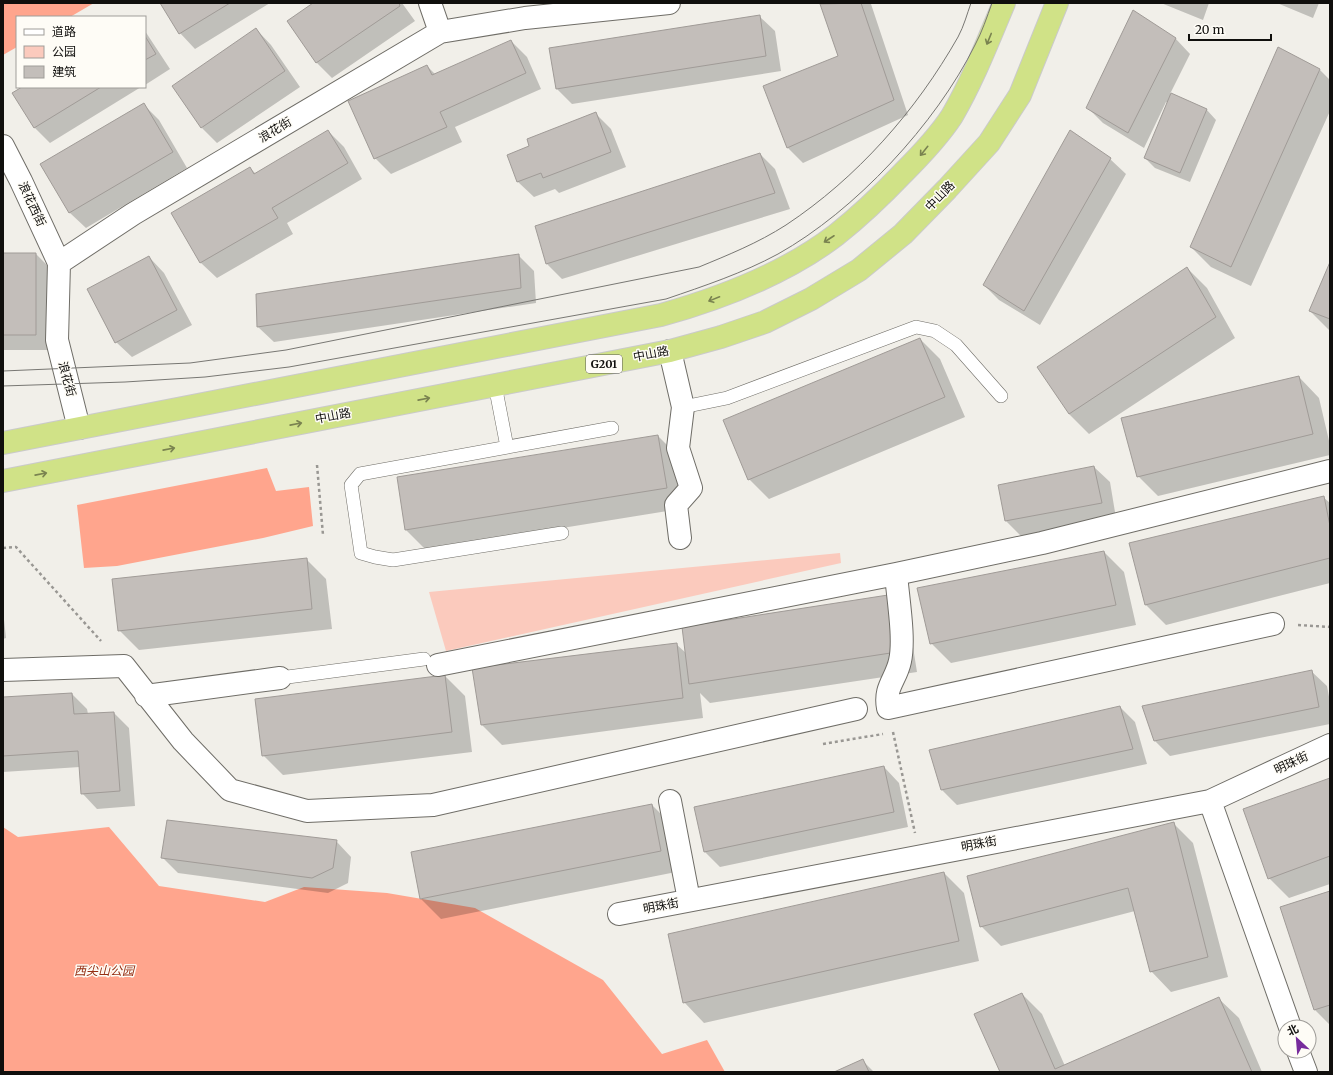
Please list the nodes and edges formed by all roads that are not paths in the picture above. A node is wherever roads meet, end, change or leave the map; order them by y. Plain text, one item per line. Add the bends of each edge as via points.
1 (430, 3) edge
2 (669, 3) edge
3 (1004, 3) edge
4 (1057, 3) edge
5 (611, 6) edge
6 (440, 32) junction
7 (3, 146) edge
8 (59, 263) junction
9 (670, 351) junction
10 (495, 385) junction
11 (1001, 396) dead end
12 (683, 407) junction
13 (79, 428) junction
14 (612, 428) dead end
15 (3, 443) edge
16 (507, 447) junction
17 (1330, 471) edge
18 (3, 481) edge
19 (562, 533) dead end
20 (680, 538) dead end
21 (896, 574) junction
22 (1273, 624) road end
23 (431, 662) joint
24 (3, 670) edge
25 (280, 678) joint
26 (146, 696) junction
27 (856, 709) dead end
28 (1330, 745) edge
29 (670, 801) dead end
30 (1210, 801) junction
31 (689, 900) junction
32 (619, 914) dead end
33 (1287, 1019) edge
34 (1301, 1059) edge
35 (1306, 1072) edge

1 - 6 street
2 - 5 street, 浪花街
3 -> 13 highway via 972,79 951,117 918,157 875,202 835,236 793,263 748,285 704,303 661,315
4 - 9 highway, 中山路 / G201 via 1020,95 989,143 903,234 859,270 811,299 765,322
5 - 6 street, 浪花街
6 - 8 street, 浪花街 via 133,214
7 - 8 street, 浪花西街
8 - 13 street, 浪花街 via 57,340
9 - 10 highway, 中山路 / G201
9 - 12 street
10 - 16 lane
18 -> 10 highway, 中山路 / G201
11 - 12 lane via 956,345 935,331 916,327 727,398
12 - 20 street via 678,448 691,488 676,505
13 - 15 highway
14 - 16 lane
16 - 19 lane via 360,474 351,485 361,553 393,560
17 - 21 street via 1042,543
21 - 22 street via 902,639 900,662 886,697 888,708
21 - 23 street
23 - 25 lane
24 - 26 street via 124,666
25 - 26 street
26 - 27 street via 230,790 307,811 433,805
28 - 30 street, 明珠街
29 - 31 street
30 - 31 street, 明珠街
30 - 33 street
31 - 32 street, 明珠街
34 - 35 street

